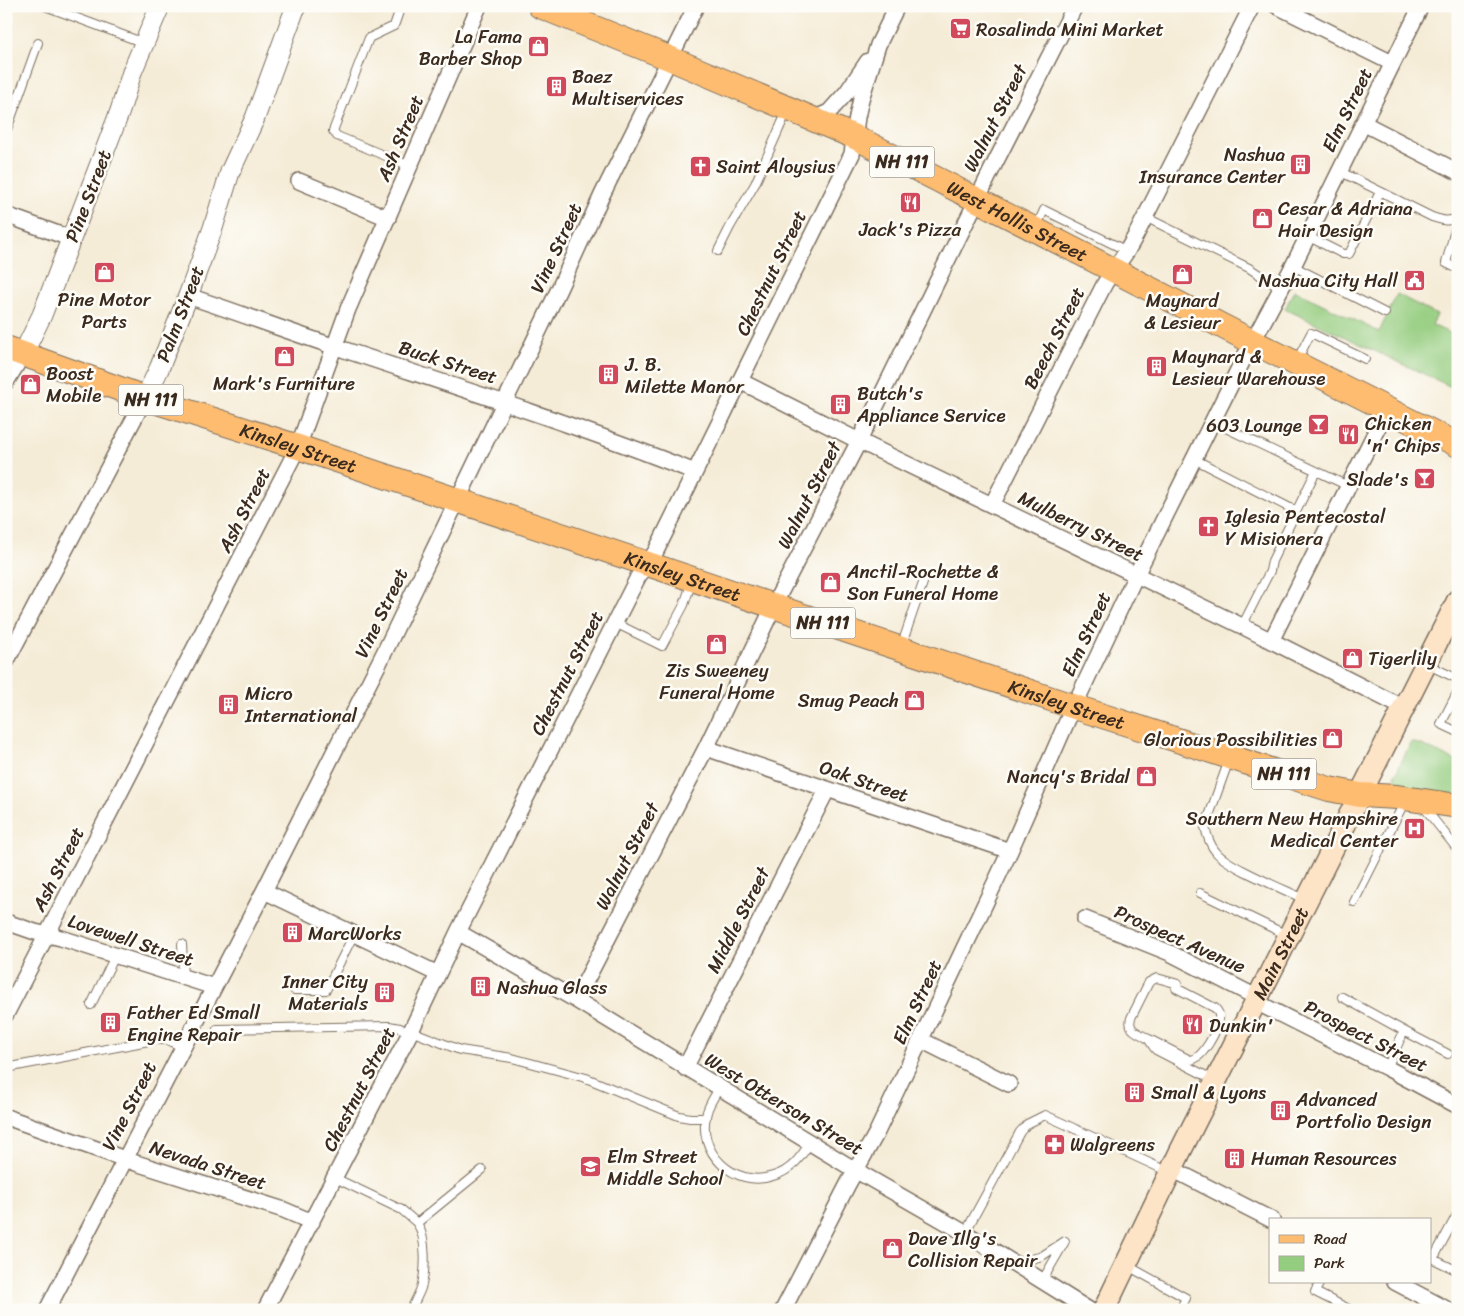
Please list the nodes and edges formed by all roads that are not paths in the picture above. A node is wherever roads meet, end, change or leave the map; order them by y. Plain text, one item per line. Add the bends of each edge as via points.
1 (45, 6) edge
2 (160, 6) edge
3 (296, 6) edge
4 (402, 6) edge
5 (479, 6) edge
6 (540, 6) edge
7 (696, 6) edge
8 (897, 6) edge
9 (1075, 6) edge
10 (1252, 6) edge
11 (1277, 6) edge
12 (1421, 6) edge
13 (38, 43) dead end
14 (145, 44) junction
15 (878, 45) junction
16 (669, 58) junction
17 (1392, 63) junction
18 (788, 109) junction
19 (813, 119) junction
20 (1363, 123) junction
21 (6, 132) edge
22 (855, 137) junction
23 (410, 166) junction
24 (1339, 171) junction
25 (1458, 172) edge
26 (299, 181) dead end
27 (1380, 192) junction
28 (976, 200) junction
29 (6, 215) edge
30 (1145, 217) junction
31 (388, 218) junction
32 (1455, 219) edge
33 (1035, 230) junction
34 (1456, 231) edge
35 (1308, 236) junction
36 (72, 239) junction
37 (718, 251) dead end
38 (1128, 251) junction
39 (1293, 266) junction
40 (1458, 268) edge
41 (1114, 271) junction
42 (1281, 289) junction
43 (188, 296) junction
44 (1385, 313) dead end
45 (1252, 342) junction
46 (334, 346) junction
47 (14, 351) edge
48 (1365, 359) dead end
49 (1296, 364) junction
50 (740, 381) junction
51 (6, 382) edge
52 (145, 398) junction
53 (505, 402) junction
54 (1387, 409) junction
55 (1213, 422) junction
56 (859, 441) junction
57 (1458, 445) edge
58 (298, 447) junction
59 (1194, 460) junction
60 (1316, 471) junction
61 (695, 472) junction
62 (1348, 486) junction
63 (457, 500) junction
64 (992, 505) junction
65 (1296, 511) junction
66 (647, 564) junction
67 (1136, 575) junction
68 (925, 577) dead end
69 (692, 579) junction
70 (1458, 600) edge
71 (774, 607) junction
72 (1453, 621) edge
73 (615, 623) junction
74 (1242, 626) junction
75 (1271, 642) junction
76 (901, 648) junction
77 (6, 662) edge
78 (1426, 664) junction
79 (1458, 679) edge
80 (1458, 691) edge
81 (1075, 707) junction
82 (1404, 708) junction
83 (1458, 732) edge
84 (706, 748) junction
85 (1231, 756) junction
86 (827, 790) junction
87 (1360, 795) junction
88 (1412, 799) junction
89 (1458, 806) edge
90 (1458, 850) edge
91 (1010, 852) junction
92 (264, 891) junction
93 (1200, 893) dead end
94 (1307, 901) junction
95 (1354, 902) dead end
96 (1085, 919) dead end
97 (6, 922) edge
98 (458, 932) junction
99 (47, 934) junction
100 (354, 934) junction
101 (1289, 936) junction
102 (182, 944) dead end
103 (115, 956) junction
104 (438, 974) junction
105 (182, 978) junction
106 (214, 987) junction
107 (294, 990) dead end
108 (1342, 997) dead end
109 (576, 1000) junction
110 (1257, 1000) junction
111 (92, 1006) dead end
112 (6, 1014) edge
113 (217, 1029) dead end
114 (1404, 1031) junction
115 (410, 1032) junction
116 (1149, 1039) junction
117 (921, 1040) junction
118 (182, 1047) junction
119 (1448, 1054) dead end
120 (6, 1068) edge
121 (685, 1068) junction
122 (1387, 1068) junction
123 (1216, 1081) junction
124 (1010, 1084) dead end
125 (719, 1088) junction
126 (1458, 1106) edge
127 (6, 1117) edge
128 (706, 1118) junction
129 (810, 1143) junction
130 (124, 1158) junction
131 (482, 1170) dead end
132 (855, 1170) junction
133 (1171, 1171) junction
134 (335, 1178) junction
135 (1458, 1213) edge
136 (1269, 1219) edge
137 (312, 1222) junction
138 (417, 1223) junction
139 (964, 1233) junction
140 (1014, 1264) junction
141 (1126, 1265) junction
142 (1458, 1272) edge
143 (1042, 1281) junction
144 (1319, 1284) edge
145 (1399, 1284) edge
146 (47, 1310) edge
147 (265, 1310) edge
148 (411, 1310) edge
149 (783, 1310) edge
150 (1089, 1310) edge
151 (1104, 1310) edge
152 (1180, 1310) edge
153 (1351, 1310) edge
154 (1448, 1310) edge

1 - 14 lane
2 - 14 street, Pine Street
3 - 43 street, Palm Street via 230,172 216,222
4 - 23 lane via 394,26 369,38 334,131 337,136
5 - 23 street, Ash Street
6 - 16 main road, West Hollis Street / NH 111
7 - 16 street, Vine Street
8 - 15 street, Chestnut Street
9 - 28 street, Walnut Street
10 - 30 street, Beech Street
11 - 17 street
12 - 17 street, Elm Street
13 - 21 lane
14 - 36 street, Pine Street
15 - 19 street, Chestnut Street via 832,109
15 - 22 street, Chestnut Street via 861,99
16 - 18 main road, West Hollis Street / NH 111
16 - 53 street, Vine Street
17 - 20 street, Elm Street
18 - 19 main road, West Hollis Street / NH 111
18 - 37 lane via 755,184
19 - 22 main road, West Hollis Street / NH 111
20 - 24 street, Elm Street
20 - 25 street
22 - 28 main road, West Hollis Street / NH 111
22 - 50 street, Chestnut Street via 852,154
23 - 31 street, Ash Street
24 - 27 lane
24 - 35 street, Elm Street
26 - 31 street
27 - 32 lane via 1440,220
27 - 35 lane via 1349,254
28 - 33 main road, West Hollis Street / NH 111
28 - 56 street, Walnut Street
29 - 36 street
30 - 38 street, Beech Street
30 - 42 lane via 1248,268
31 - 46 street, Ash Street
32 - 34 lane
33 - 38 lane via 1044,210
33 - 41 main road, West Hollis Street / NH 111
34 - 40 lane via 1446,262
35 - 39 street, Elm Street
36 - 47 street, Pine Street via 39,324
38 - 41 street, Beech Street
39 - 42 street, Elm Street
39 - 44 lane
41 - 45 main road, West Hollis Street / NH 111
41 - 64 street, Beech Street
42 - 45 street, Elm Street
43 - 46 street, Buck Street
43 - 52 street, Palm Street
45 - 49 main road, West Hollis Street / NH 111
45 - 55 street, Elm Street
46 - 53 street, Buck Street
46 - 58 street, Ash Street
47 - 51 street, Pine Street
47 - 52 main road, Kinsley Street / NH 111
48 - 49 lane via 1311,333
49 - 54 main road, West Hollis Street / NH 111
50 - 56 street, Mulberry Street
50 - 61 street, Chestnut Street
52 - 58 main road, Kinsley Street / NH 111
52 - 77 street, Palm Street
53 - 61 street, Buck Street
53 - 63 street, Vine Street
54 - 57 main road, West Hollis Street / NH 111
54 - 62 street
55 - 59 street, Elm Street
55 - 60 lane
56 - 64 street, Mulberry Street
56 - 71 street, Walnut Street
58 - 63 main road, Kinsley Street / NH 111
58 - 99 street, Ash Street
59 - 65 lane
59 - 67 street, Elm Street
60 - 62 lane
60 - 65 lane
61 - 66 street, Chestnut Street
62 - 75 street
63 - 66 main road, Kinsley Street / NH 111
63 - 92 street, Vine Street via 389,644
64 - 67 street, Mulberry Street
65 - 74 lane
66 - 69 main road, Kinsley Street / NH 111
66 - 73 street, Chestnut Street
67 - 74 street, Mulberry Street
67 - 81 street, Elm Street
68 - 76 lane
69 - 71 main road, Kinsley Street / NH 111
69 - 73 lane via 684,604 662,646
70 - 72 main road, Main Street
71 - 76 main road, Kinsley Street / NH 111
71 - 84 street, Walnut Street
72 - 78 main road, Main Street
73 - 98 street, Chestnut Street
74 - 75 street, Mulberry Street
75 - 82 street, Mulberry Street
76 - 81 main road, Kinsley Street / NH 111
78 - 79 lane
78 - 82 main road, Main Street
80 - 83 lane via 1441,724
81 - 85 main road, Kinsley Street / NH 111
81 - 91 street, Elm Street
82 - 87 main road, Main Street
84 - 86 street, Oak Street
84 - 109 street, Walnut Street
85 - 87 main road, Kinsley Street / NH 111 via 1329,789
85 - 94 lane via 1205,827 1208,838 1216,853 1228,862
86 - 91 street, Oak Street
86 - 121 street, Middle Street
87 - 88 main road, NH 111
87 - 94 main road, Main Street
88 - 89 main road, NH 111
88 - 90 lane
88 - 95 lane via 1402,808
91 - 117 street, Elm Street
92 - 100 street
92 - 106 street, Vine Street
93 - 101 lane
94 - 101 main road, Main Street
96 - 110 street, Prospect Avenue via 1170,953
97 - 99 street, Lovewell Street
98 - 104 street, Chestnut Street
98 - 109 street, West Otterson Street
99 - 103 street, Lovewell Street
99 - 112 street, Ash Street
100 - 104 street
100 - 107 lane via 326,990
101 - 110 main road, Main Street
102 - 105 lane
103 - 105 street, Lovewell Street
103 - 111 lane
104 - 115 street, Chestnut Street
105 - 106 street, Lovewell Street
106 - 118 street, Vine Street
108 - 114 lane
109 - 121 street, West Otterson Street
110 - 122 street, Prospect Street
110 - 123 main road, Main Street
113 - 115 lane via 389,1026
114 - 119 lane
114 - 122 lane
115 - 128 lane via 460,1050 512,1058 586,1078 679,1116
115 - 134 street, Chestnut Street
116 - 116 lane via 1131,1029 1129,1024 1149,982 1157,978 1177,986 1218,1012 1219,1020 1199,1058 1190,1060
116 - 123 lane via 1156,1050
117 - 124 street
117 - 132 street, Elm Street
118 - 120 lane via 167,1040 154,1040
118 - 130 street, Vine Street
121 - 125 street, West Otterson Street
122 - 126 street, Prospect Street
123 - 133 main road, Main Street
125 - 128 lane
125 - 129 street, West Otterson Street
127 - 130 street, Nevada Street
128 - 129 lane via 709,1148 715,1157 727,1169 746,1178 763,1178 783,1172 799,1160
129 - 132 street, West Otterson Street
130 - 137 street, Nevada Street
130 - 146 street, Vine Street
131 - 138 lane
132 - 139 street, West Otterson Street
132 - 149 street, Elm Street
133 - 136 street
133 - 139 lane via 1046,1115 1035,1119 1020,1132
133 - 141 main road, Main Street
134 - 137 street, Chestnut Street
134 - 138 lane via 402,1210
135 - 142 lane via 1433,1259
137 - 147 street, Chestnut Street
138 - 148 lane via 424,1241 423,1276
139 - 140 street, West Otterson Street
140 - 143 street, West Otterson Street
140 - 143 lane via 1042,1256 1065,1241
141 - 151 main road, Main Street
141 - 152 lane via 1186,1298
143 - 150 street, West Otterson Street
144 - 153 lane via 1315,1292
145 - 154 street

